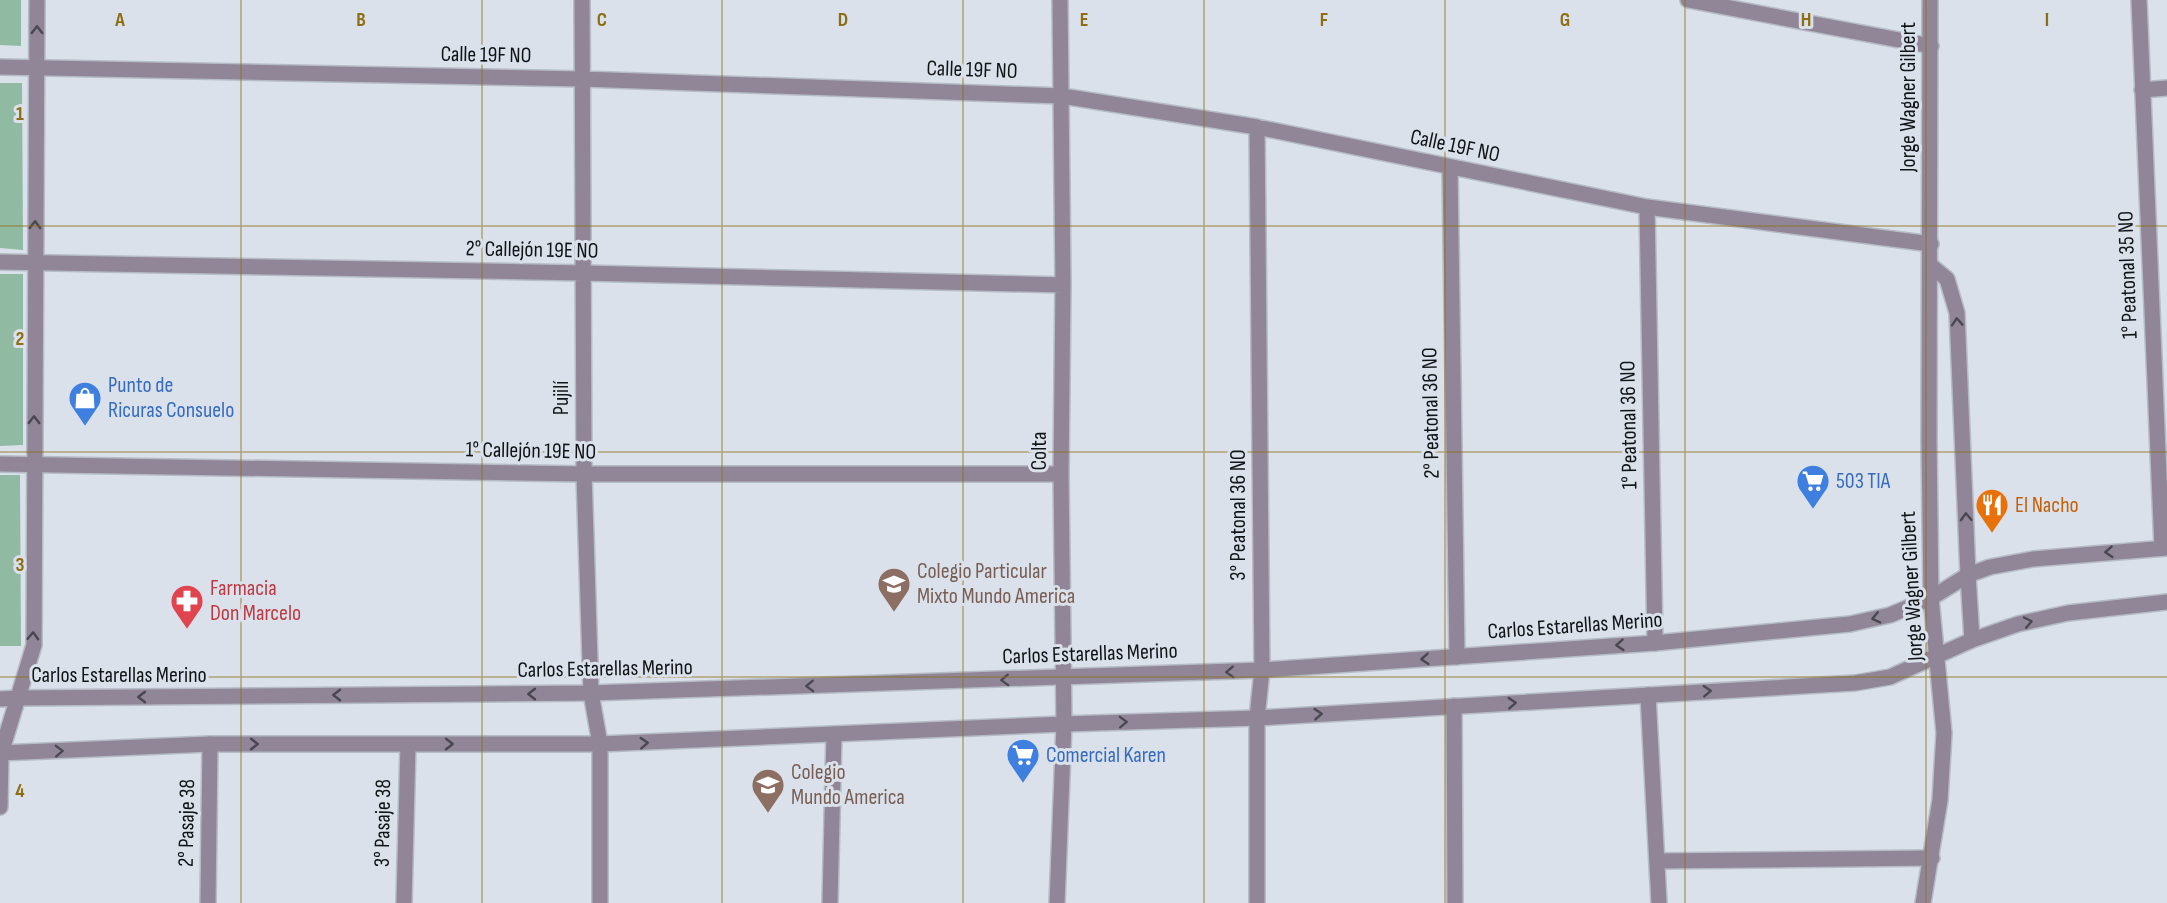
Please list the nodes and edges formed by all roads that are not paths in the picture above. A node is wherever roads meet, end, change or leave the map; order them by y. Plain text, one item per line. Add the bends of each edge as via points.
1 (37, 0) edge
2 (582, 0) edge
3 (1060, 0) edge
4 (1688, 0) edge
5 (1930, 0) edge
6 (2139, 0) edge
7 (1931, 46) junction
8 (0, 67) edge
9 (37, 67) junction
10 (582, 79) junction
11 (2167, 88) edge
12 (2142, 90) junction
13 (1062, 96) junction
14 (1257, 127) junction
15 (1450, 168) junction
16 (1647, 207) junction
17 (1931, 244) junction
18 (35, 261) junction
19 (0, 262) edge
20 (1930, 266) junction
21 (583, 273) junction
22 (1063, 285) junction
23 (0, 464) edge
24 (34, 464) junction
25 (584, 474) junction
26 (1061, 474) junction
27 (2164, 548) edge
28 (1968, 575) junction
29 (1930, 598) junction
30 (2167, 602) edge
31 (1972, 640) junction
32 (1655, 643) junction
33 (1938, 655) junction
34 (1457, 657) junction
35 (1262, 670) junction
36 (1064, 678) junction
37 (591, 693) junction
38 (1648, 695) junction
39 (18, 698) junction
40 (0, 699) edge
41 (1454, 706) junction
42 (1257, 718) junction
43 (1064, 724) junction
44 (834, 734) junction
45 (210, 744) junction
46 (408, 744) junction
47 (600, 744) junction
48 (0, 753) edge
49 (0, 807) edge
50 (1932, 858) junction
51 (1657, 861) junction
52 (208, 903) edge
53 (404, 903) edge
54 (600, 903) edge
55 (830, 903) edge
56 (1057, 903) edge
57 (1257, 903) edge
58 (1455, 903) edge
59 (1659, 903) edge
60 (1923, 903) edge

9 -> 1 street
2 - 10 street, Pujilí
3 - 13 street, Colta
4 - 7 street
5 - 7 street, Jorge Wagner Gilbert
6 - 12 street, 1° Peatonal 35 NO
7 - 17 street, Jorge Wagner Gilbert
8 - 9 street, Calle 19F NO
9 - 10 street, Calle 19F NO
18 -> 9 street
10 - 13 street, Calle 19F NO
10 - 21 street, Pujilí
11 - 12 street
12 - 27 street, 1° Peatonal 35 NO
13 - 14 street, Calle 19F NO
13 - 22 street, Colta
14 - 15 street, Calle 19F NO
14 - 35 street, 3° Peatonal 36 NO
15 - 16 street, Calle 19F NO
15 - 34 street, 2° Peatonal 36 NO
16 - 17 street, Calle 19F NO
16 - 32 street, 1° Peatonal 36 NO
17 - 20 street, Jorge Wagner Gilbert
18 - 19 street, 2° Callejón 19E NO
18 - 21 street, 2° Callejón 19E NO
24 -> 18 street
28 -> 20 street via 1957,313 1947,279
20 - 29 street, Jorge Wagner Gilbert
21 - 22 street, 2° Callejón 19E NO
21 - 25 street, Pujilí
22 - 26 street, Colta
23 - 24 street, 1° Callejón 19E NO
24 - 25 street, 1° Callejón 19E NO
39 -> 24 street via 34,645
25 - 26 street, 1° Callejón 19E NO
25 - 37 street, Pujilí
26 - 36 street, Colta
27 -> 28 street, Carlos Estarellas Merino via 2033,559
28 - 29 street, Carlos Estarellas Merino
28 - 31 street
29 -> 32 street, Carlos Estarellas Merino via 1890,615 1850,624
29 - 33 street, Jorge Wagner Gilbert
31 -> 30 street via 2068,613
31 - 33 street
32 -> 34 street, Carlos Estarellas Merino
38 -> 33 street via 1855,683 1890,677
33 - 50 street, Jorge Wagner Gilbert via 1944,733
34 -> 35 street, Carlos Estarellas Merino
35 -> 36 street, Carlos Estarellas Merino
35 - 42 street, 3° Peatonal 36 NO
36 -> 37 street, Carlos Estarellas Merino
36 - 43 street, Colta
37 -> 39 street, Carlos Estarellas Merino
37 - 47 street, Pujilí
41 -> 38 street
38 - 51 street
39 - 40 street, Carlos Estarellas Merino
39 - 48 street
42 -> 41 street
41 - 58 street
43 -> 42 street
42 - 57 street, 3° Peatonal 36 NO
43 - 44 street
43 - 56 street, Colta
47 -> 44 street
44 - 55 street
45 -> 46 street
48 -> 45 street
45 - 52 street, 2° Pasaje 38
46 -> 47 street
46 - 53 street, 3° Pasaje 38
47 - 54 street, Pujilí
48 - 49 street
50 - 51 street
50 - 60 street, Jorge Wagner Gilbert
51 - 59 street

